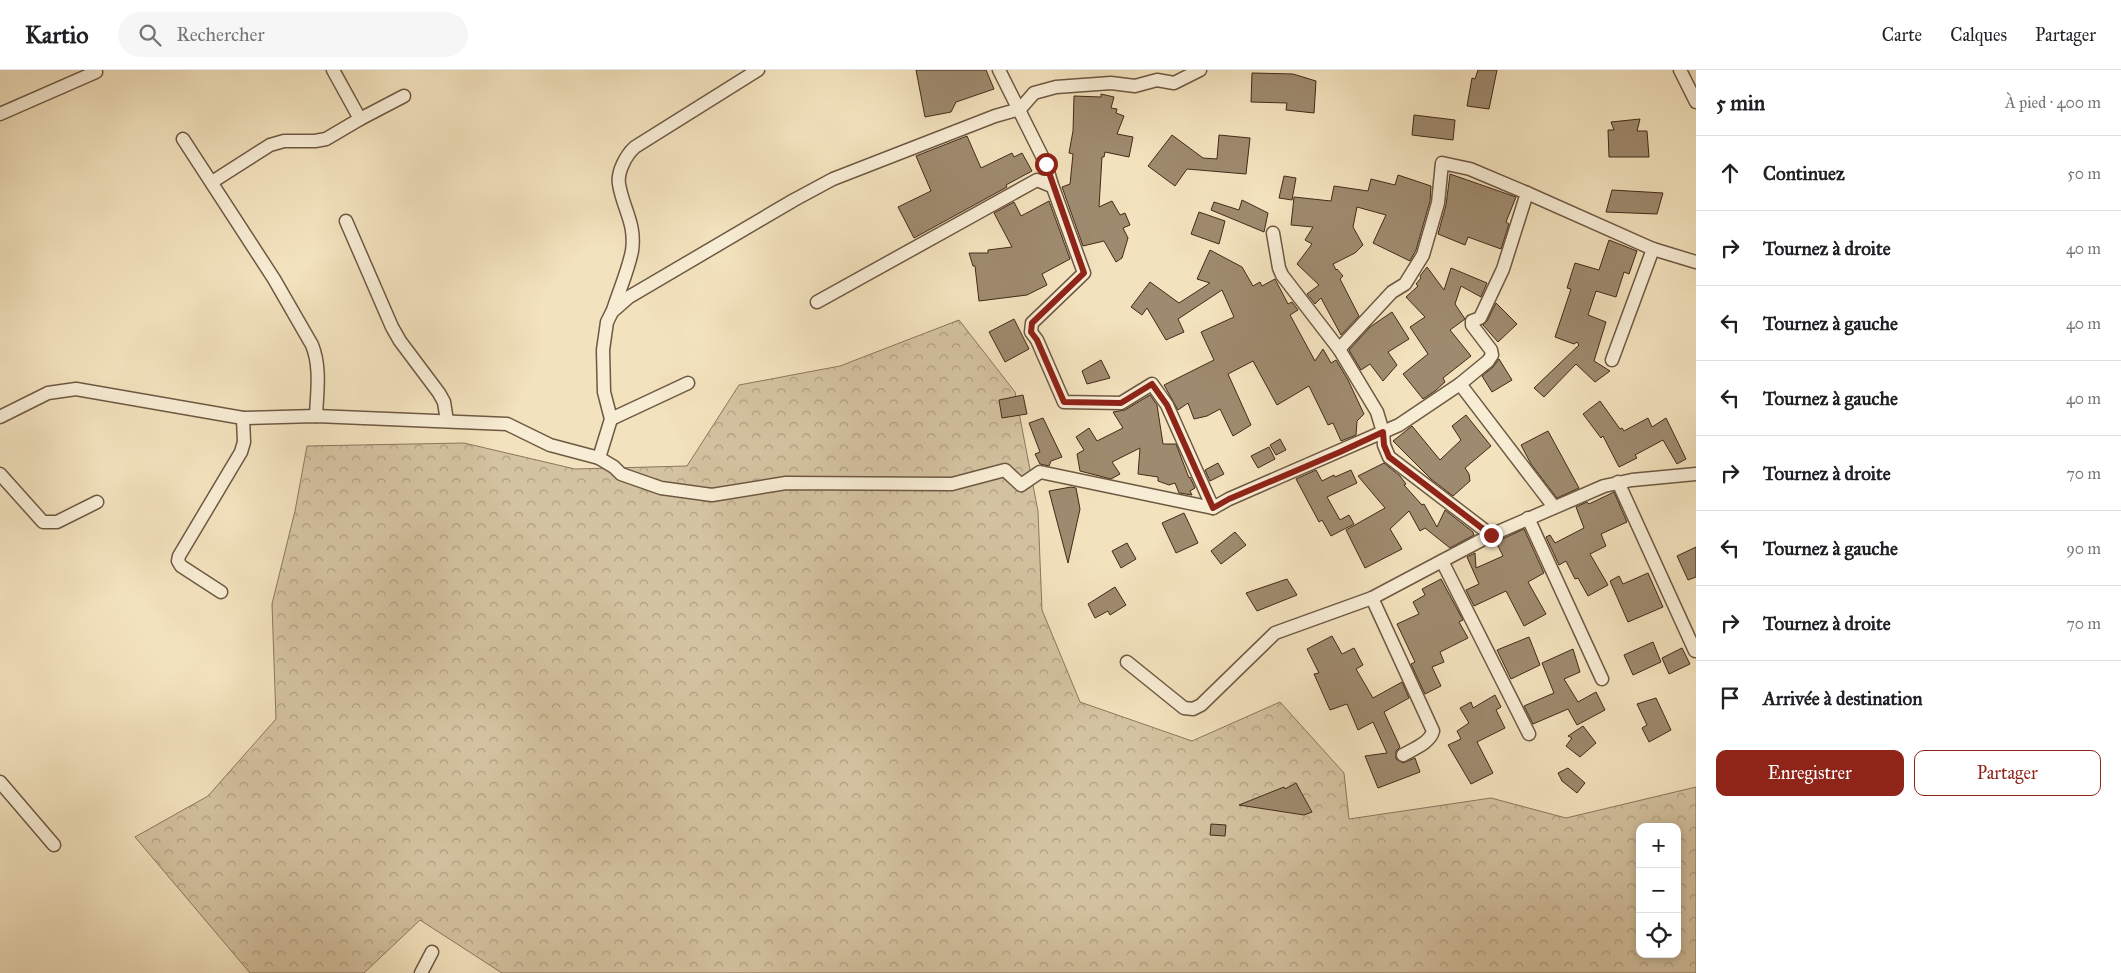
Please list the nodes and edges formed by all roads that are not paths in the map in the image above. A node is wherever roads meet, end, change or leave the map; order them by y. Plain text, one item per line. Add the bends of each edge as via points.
1 (333, 70) edge
2 (758, 70) edge
3 (999, 70) edge
4 (1200, 70) edge
5 (1680, 70) edge
6 (96, 72) dead end
7 (404, 96) dead end
8 (1696, 102) edge
9 (1020, 110) junction
10 (0, 114) edge
11 (360, 119) junction
12 (183, 139) dead end
13 (212, 182) junction
14 (1052, 182) junction
15 (1527, 193) junction
16 (346, 222) dead end
17 (1273, 233) dead end
18 (1653, 249) junction
19 (1696, 262) edge
20 (817, 302) dead end
21 (612, 312) junction
22 (1338, 349) junction
23 (1612, 360) dead end
24 (688, 383) dead end
25 (1460, 384) junction
26 (316, 416) junction
27 (0, 417) edge
28 (243, 418) junction
29 (611, 420) junction
30 (447, 421) junction
31 (1383, 432) junction
32 (599, 458) junction
33 (0, 474) edge
34 (1696, 474) edge
35 (1618, 482) junction
36 (97, 502) dead end
37 (1554, 507) junction
38 (1213, 508) junction
39 (1528, 518) junction
40 (1491, 535) junction
41 (1442, 561) junction
42 (221, 592) dead end
43 (1372, 598) junction
44 (1695, 651) dead end
45 (1127, 662) dead end
46 (1602, 679) dead end
47 (1529, 734) dead end
48 (1403, 755) dead end
49 (0, 782) edge
50 (54, 844) dead end
51 (432, 952) dead end
52 (421, 973) edge

1 - 11 street
2 - 21 street via 628,154 619,185 631,220 632,252
3 - 9 street
4 - 9 street via 1174,83 1157,80 1135,86 1111,83 1056,88 1034,93
5 - 8 street
6 - 10 street
7 - 11 street
9 - 14 street
9 - 21 street via 995,116 833,179 629,297
11 - 13 street via 326,139 270,145
12 - 13 street
13 - 26 street via 312,345 318,368
14 - 20 street via 1048,185 1037,180
14 - 38 street via 1084,273 1032,323 1031,332 1064,402 1121,403 1152,384 1167,405
15 - 18 street
15 - 22 street via 1470,170 1442,163 1438,203 1423,256 1405,284 1392,292
15 - 25 street via 1503,269 1480,318 1472,321 1473,328 1492,354
16 - 30 street via 392,327 439,393
17 - 22 street via 1282,275
18 - 19 street
18 - 23 street
21 - 29 street via 607,322 603,350 604,392
22 - 31 street via 1377,412
24 - 29 street
25 - 31 street via 1409,419
25 - 37 street
26 - 28 street
26 - 30 street
27 - 28 street via 48,393 76,389
28 - 42 street via 241,452 178,561
29 - 32 street
30 - 32 street via 507,424 550,445
31 - 38 street
31 - 40 street via 1389,457
32 - 38 street via 620,474 661,488 712,494 786,483 952,484 1005,470 1022,485 1040,472
33 - 36 street via 43,522 57,522
34 - 35 street
35 - 37 street
35 - 44 street
37 - 39 street
39 - 40 street
39 - 46 street
40 - 41 street
41 - 43 street
41 - 47 street
43 - 45 street via 1275,633 1202,705 1193,709 1184,708
43 - 48 street via 1433,731 1427,741
49 - 50 street
51 - 52 street

